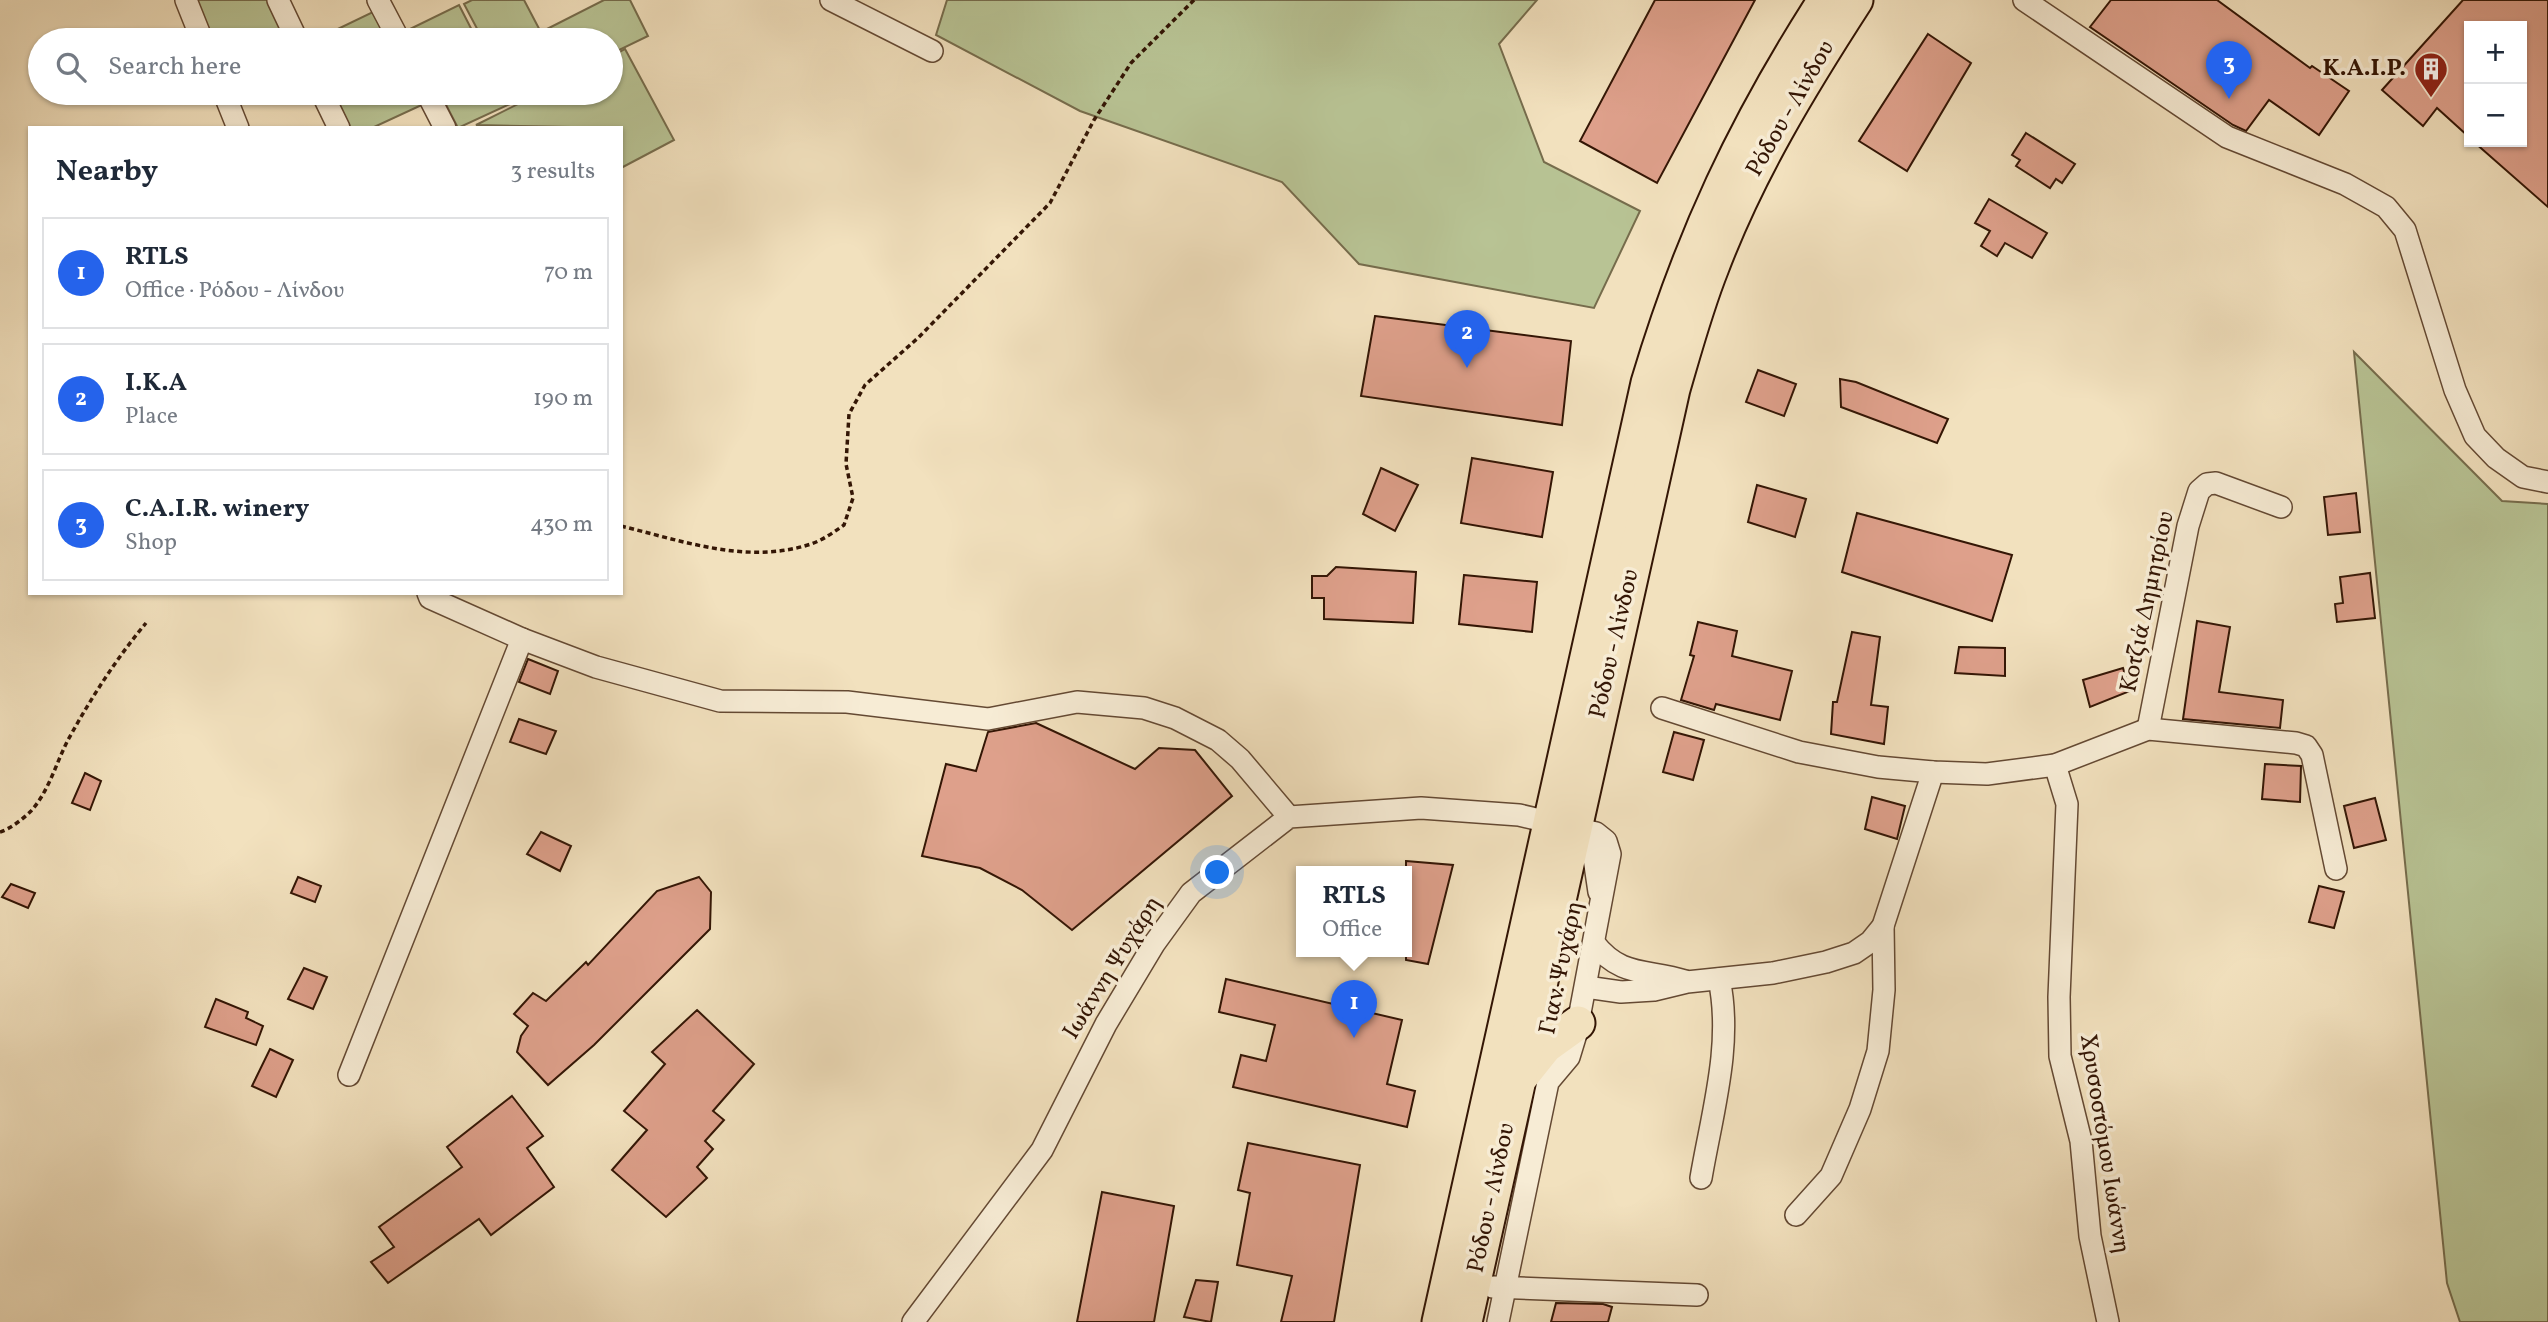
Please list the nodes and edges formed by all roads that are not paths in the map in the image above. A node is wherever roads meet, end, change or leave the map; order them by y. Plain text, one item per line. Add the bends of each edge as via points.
1 (186, 0) edge
2 (278, 0) edge
3 (378, 0) edge
4 (831, 0) edge
5 (1825, 0) edge
6 (1856, 0) edge
7 (2024, 0) edge
8 (197, 28) edge
9 (291, 28) edge
10 (393, 28) edge
11 (932, 51) dead end
12 (229, 105) edge
13 (328, 105) edge
14 (433, 105) edge
15 (237, 126) edge
16 (338, 126) edge
17 (444, 126) edge
18 (2548, 482) edge
19 (2281, 507) dead end
20 (429, 595) edge
21 (522, 639) junction
22 (1662, 708) dead end
23 (2148, 729) junction
24 (2056, 765) junction
25 (1933, 772) junction
26 (1289, 817) junction
27 (1562, 824) junction
28 (2336, 869) dead end
29 (1883, 926) junction
30 (1594, 943) junction
31 (1719, 979) junction
32 (1686, 982) junction
33 (1586, 987) junction
34 (1578, 1023) junction
35 (349, 1075) dead end
36 (1517, 1084) junction
37 (1701, 1178) dead end
38 (1796, 1215) dead end
39 (1489, 1287) junction
40 (1697, 1295) dead end
41 (913, 1322) edge
42 (1439, 1322) edge
43 (1465, 1322) edge
44 (1498, 1322) edge
45 (2108, 1322) edge

1 - 8 street
2 - 9 street
3 - 10 street
4 - 11 street
5 - 27 main road, Ρόδου - Λίνδου via 1731,162 1669,312 1648,383
6 - 27 main road, Ρόδου - Λίνδου via 1754,174 1712,266 1673,389
7 - 18 street via 2227,137 2345,184 2386,207 2405,230 2455,390 2475,436 2523,477
12 - 15 street
13 - 16 street
14 - 17 street
19 - 23 street, Κοτζιά Δημητρίου via 2216,483 2199,491
20 - 21 street
21 - 26 street via 596,667 720,701 847,702 988,719 1077,702 1144,708 1218,740
21 - 35 street
22 - 25 street via 1799,752
23 - 24 street
23 - 28 street via 2306,746 2312,755
24 - 25 street via 1987,774
24 - 45 street, Χρυσοστόμου Ιωάννη via 2067,804 2060,1056 2081,1141 2091,1237
25 - 29 street
26 - 27 street via 1421,808 1519,815
26 - 41 street, Ιωάννη Ψυχάρη via 1191,893 1106,1024 1042,1150
27 - 30 street, Γιαν. Ψυχάρη via 1594,858 1600,918
27 - 36 main road, Ρόδου - Λίνδου
27 - 42 main road, Ρόδου - Λίνδου
29 - 31 street via 1854,953 1826,962
29 - 38 street via 1884,990 1878,1051 1860,1109 1831,1176
30 - 32 street via 1610,960 1630,971
30 - 33 street, Γιαν. Ψυχάρη
31 - 32 street
31 - 37 street via 1726,1009 1723,1050
32 - 33 street via 1637,992
33 - 34 street, Γιαν. Ψυχάρη
34 - 36 main road via 1545,1046
34 - 39 street, Γιαν. Ψυχάρη via 1569,1057 1548,1082
36 - 39 main road, Ρόδου - Λίνδου
39 - 40 street
39 - 43 main road, Ρόδου - Λίνδου
39 - 44 street, Γιαν. Ψυχάρη

